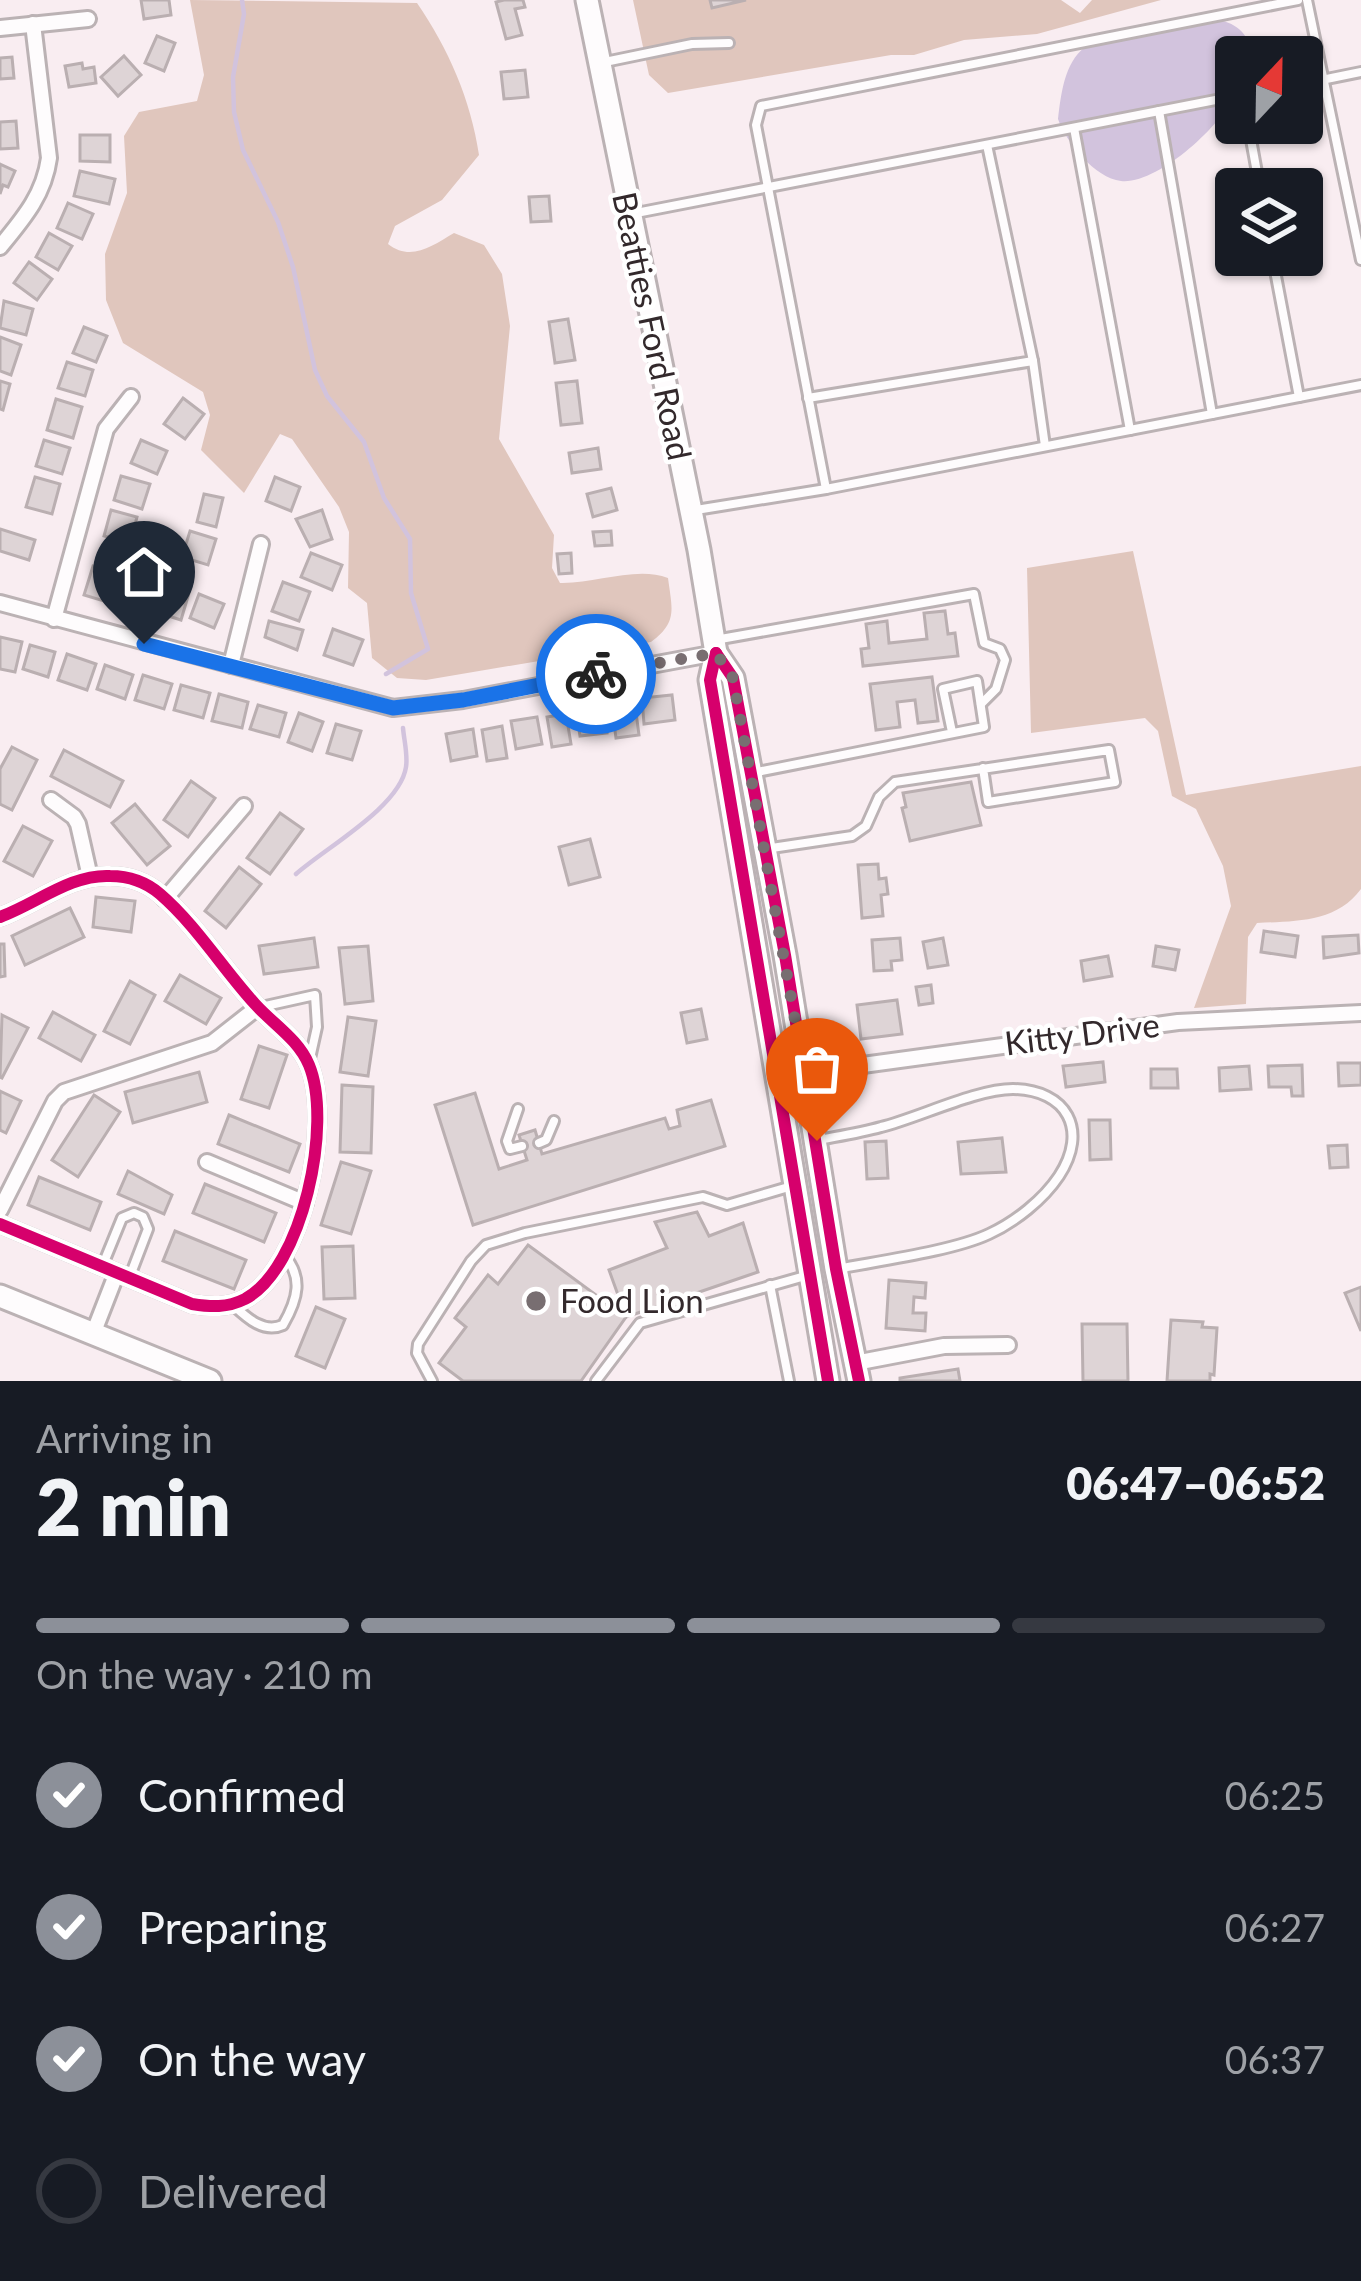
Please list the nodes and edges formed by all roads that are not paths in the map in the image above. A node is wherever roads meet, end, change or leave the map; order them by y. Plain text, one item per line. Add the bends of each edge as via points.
1 (587, 0) edge
2 (1298, 0) edge
3 (1307, 0) edge
4 (88, 19) dead end
5 (33, 24) junction
6 (0, 28) edge
7 (729, 43) dead end
8 (598, 63) junction
9 (1361, 73) edge
10 (1326, 79) junction
11 (1323, 80) edge
12 (1215, 101) edge
13 (1159, 112) junction
14 (1074, 128) junction
15 (987, 145) junction
16 (770, 187) junction
17 (628, 214) junction
18 (0, 247) edge
19 (1361, 260) edge
20 (1276, 276) edge
21 (1033, 361) junction
22 (1361, 385) edge
23 (131, 397) dead end
24 (1299, 397) junction
25 (808, 398) junction
26 (1211, 414) junction
27 (1130, 430) junction
28 (1045, 446) junction
29 (826, 489) junction
30 (692, 511) junction
31 (261, 544) dead end
32 (0, 603) edge
33 (54, 619) junction
34 (715, 647) junction
35 (231, 665) junction
36 (981, 704) junction
37 (952, 733) junction
38 (983, 768) junction
39 (751, 774) junction
40 (51, 800) dead end
41 (244, 806) dead end
42 (764, 849) junction
43 (90, 877) junction
44 (165, 899) junction
45 (0, 917) edge
46 (258, 1007) junction
47 (1361, 1013) edge
48 (309, 1064) junction
49 (805, 1073) junction
50 (518, 1109) dead end
51 (554, 1120) dead end
52 (817, 1141) junction
53 (538, 1143) dead end
54 (522, 1146) dead end
55 (207, 1162) dead end
56 (793, 1186) junction
57 (305, 1203) junction
58 (0, 1210) edge
59 (0, 1224) edge
60 (282, 1253) junction
61 (836, 1269) junction
62 (115, 1274) junction
63 (809, 1275) junction
64 (770, 1285) junction
65 (0, 1296) edge
66 (232, 1304) junction
67 (93, 1334) junction
68 (1008, 1345) dead end
69 (857, 1372) edge
70 (210, 1381) edge
71 (432, 1381) edge
72 (596, 1381) edge
73 (789, 1381) edge
74 (828, 1381) edge

1 - 8 main road, Beatties Ford Road
2 - 16 lane via 761,106 756,124
3 - 10 lane
4 - 5 street
5 - 6 street
5 - 18 street via 49,158 24,219
7 - 8 lane
8 - 17 main road, Beatties Ford Road
9 - 10 lane
10 - 11 lane
10 - 19 lane
12 - 13 lane
13 - 14 lane
13 - 26 lane
14 - 15 lane
14 - 27 lane
15 - 16 lane
15 - 21 lane
16 - 17 lane
16 - 25 lane
17 - 30 main road, Beatties Ford Road
20 - 24 lane
21 - 25 lane
21 - 28 lane
22 - 24 lane
23 - 33 street via 106,429
24 - 26 lane
25 - 29 lane
26 - 27 lane
27 - 28 lane
28 - 29 lane
29 - 30 lane
30 - 34 main road, Beatties Ford Road
31 - 35 street
32 - 33 street
33 - 35 street
34 - 35 street via 416,708
34 - 36 lane via 974,594 984,643 1005,660
34 - 39 main road, Beatties Ford Road via 733,678
34 - 56 main road, Beatties Ford Road via 710,680
36 - 37 lane via 984,727
36 - 37 lane via 977,681 943,689
37 - 39 lane
38 - 38 lane via 988,802 1115,782 1108,750
38 - 42 lane via 895,782 852,836
39 - 42 main road, Beatties Ford Road
40 - 43 street via 78,824
41 - 44 street
42 - 49 main road, Beatties Ford Road
43 - 44 street via 125,877
43 - 45 street
44 - 46 street
46 - 48 street
46 - 48 lane via 315,995
46 - 58 street via 212,1043 64,1092
47 - 49 street, Kitty Drive via 1178,1022
48 - 57 street via 319,1117
49 - 52 main road, Beatties Ford Road
50 - 54 lane via 507,1141 510,1149
51 - 53 lane
52 - 61 main road, Beatties Ford Road
52 - 61 lane via 1009,1089 1041,1093 1070,1115 1060,1174 1013,1222 983,1238
55 - 57 street
56 - 63 main road, Beatties Ford Road
56 - 71 lane via 486,1245 418,1344
57 - 60 street
59 - 62 street
60 - 66 street via 250,1297
60 - 66 lane via 298,1282 283,1325 262,1326
61 - 69 main road, Beatties Ford Road
62 - 62 lane via 122,1218 143,1216 148,1229
62 - 66 street via 192,1304
62 - 67 street
63 - 64 lane
63 - 74 main road, Beatties Ford Road
64 - 72 lane via 640,1323
64 - 73 lane
65 - 67 main road
67 - 70 main road
68 - 69 street via 944,1346

